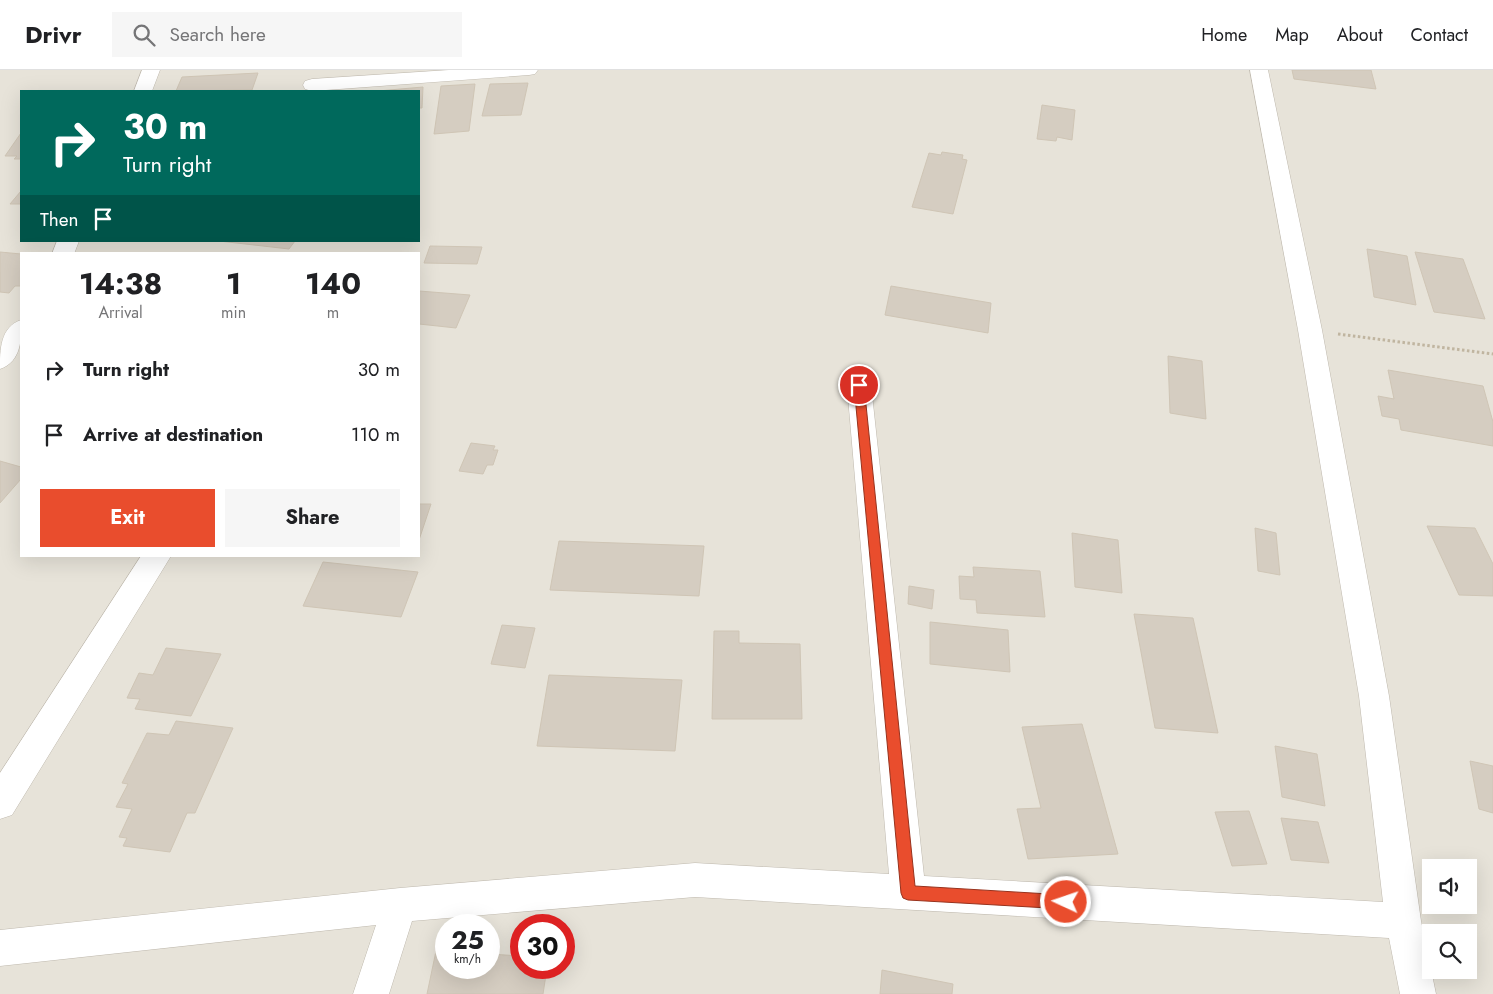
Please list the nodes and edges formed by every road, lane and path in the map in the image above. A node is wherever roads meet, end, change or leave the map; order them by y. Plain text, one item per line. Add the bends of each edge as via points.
1 (151, 70) edge
2 (529, 70) edge
3 (1259, 70) edge
4 (312, 82) edge
5 (143, 90) edge
6 (20, 330) edge
7 (1310, 330) junction
8 (1493, 354) edge
9 (0, 360) edge
10 (859, 385) dead end
11 (156, 557) edge
12 (0, 803) edge
13 (908, 893) junction
14 (400, 905) junction
15 (1403, 921) junction
16 (0, 948) edge
17 (371, 994) edge
18 (1418, 994) edge

1 - 5 street
2 - 4 street
3 - 7 street
6 - 9 street
7 - 8 path
7 - 15 street via 1374,696
10 - 13 street
11 - 12 street
13 - 14 street via 695,880
13 - 15 street
14 - 16 street
14 - 17 street
15 - 18 street

